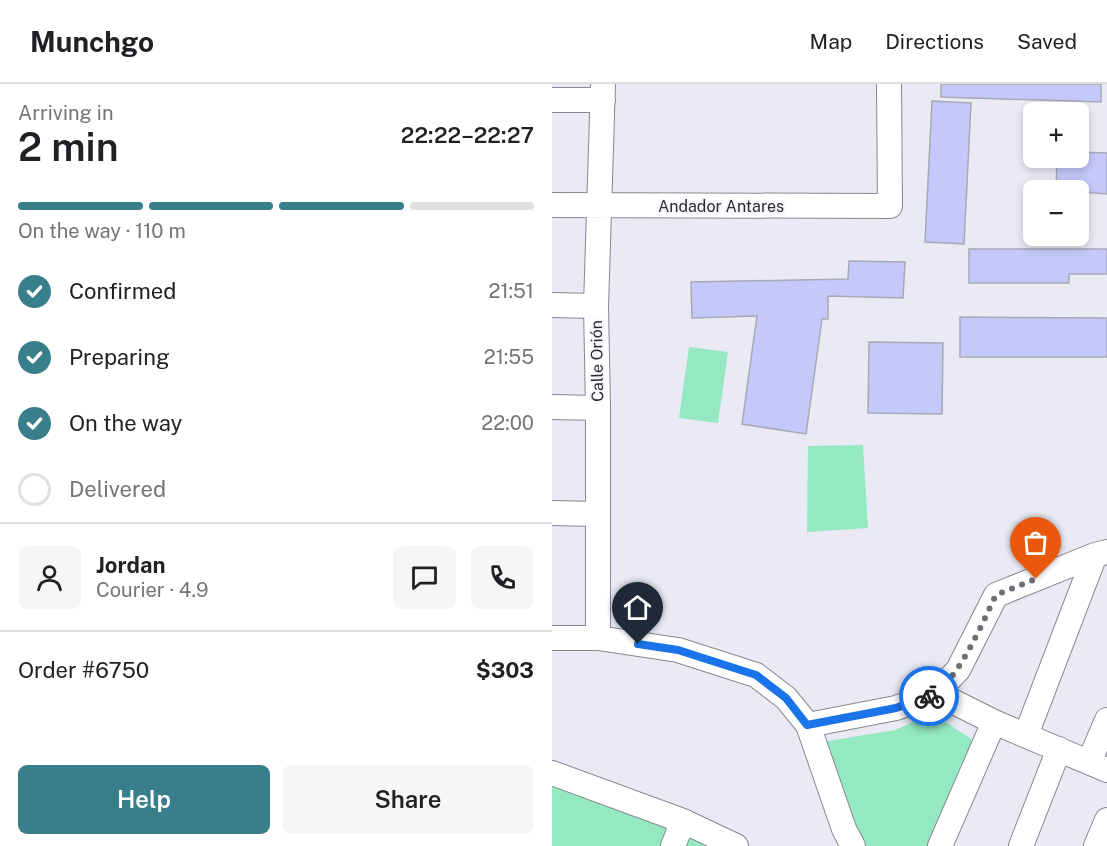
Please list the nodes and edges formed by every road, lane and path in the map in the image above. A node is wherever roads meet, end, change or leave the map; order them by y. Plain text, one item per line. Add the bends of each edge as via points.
1 (889, 84) edge
2 (603, 92) edge
3 (552, 100) edge
4 (552, 205) edge
5 (598, 206) junction
6 (552, 305) edge
7 (596, 306) junction
8 (552, 407) edge
9 (598, 408) junction
10 (552, 513) edge
11 (598, 514) junction
12 (1101, 553) edge
13 (552, 638) edge
14 (598, 638) junction
15 (936, 693) junction
16 (1107, 720) edge
17 (994, 722) junction
18 (807, 725) junction
19 (1026, 735) junction
20 (1059, 749) junction
21 (1098, 766) edge
22 (552, 773) edge
23 (683, 820) junction
24 (1107, 820) edge
25 (673, 846) edge
26 (736, 846) edge
27 (853, 846) edge
28 (940, 846) edge
29 (1021, 846) edge
30 (1096, 846) edge

1 - 5 street, Andador Antares via 890,206
2 - 3 street
2 - 5 street, Calle Orión
4 - 5 street, Andador Antares
5 - 7 street, Calle Orión
6 - 7 street
7 - 9 street, Calle Orión
8 - 9 street
9 - 11 street, Calle Orión
10 - 11 street
11 - 14 street, Calle Orión
12 - 15 street via 996,595 958,670
12 - 19 street
13 - 14 street
14 - 18 street via 678,650 756,675 786,698
15 - 17 street
15 - 18 street via 896,708
16 - 21 street
17 - 19 street
17 - 28 street
18 - 27 street
19 - 20 street
20 - 21 street
20 - 29 street
22 - 23 street
23 - 25 street
23 - 26 street
24 - 30 street

